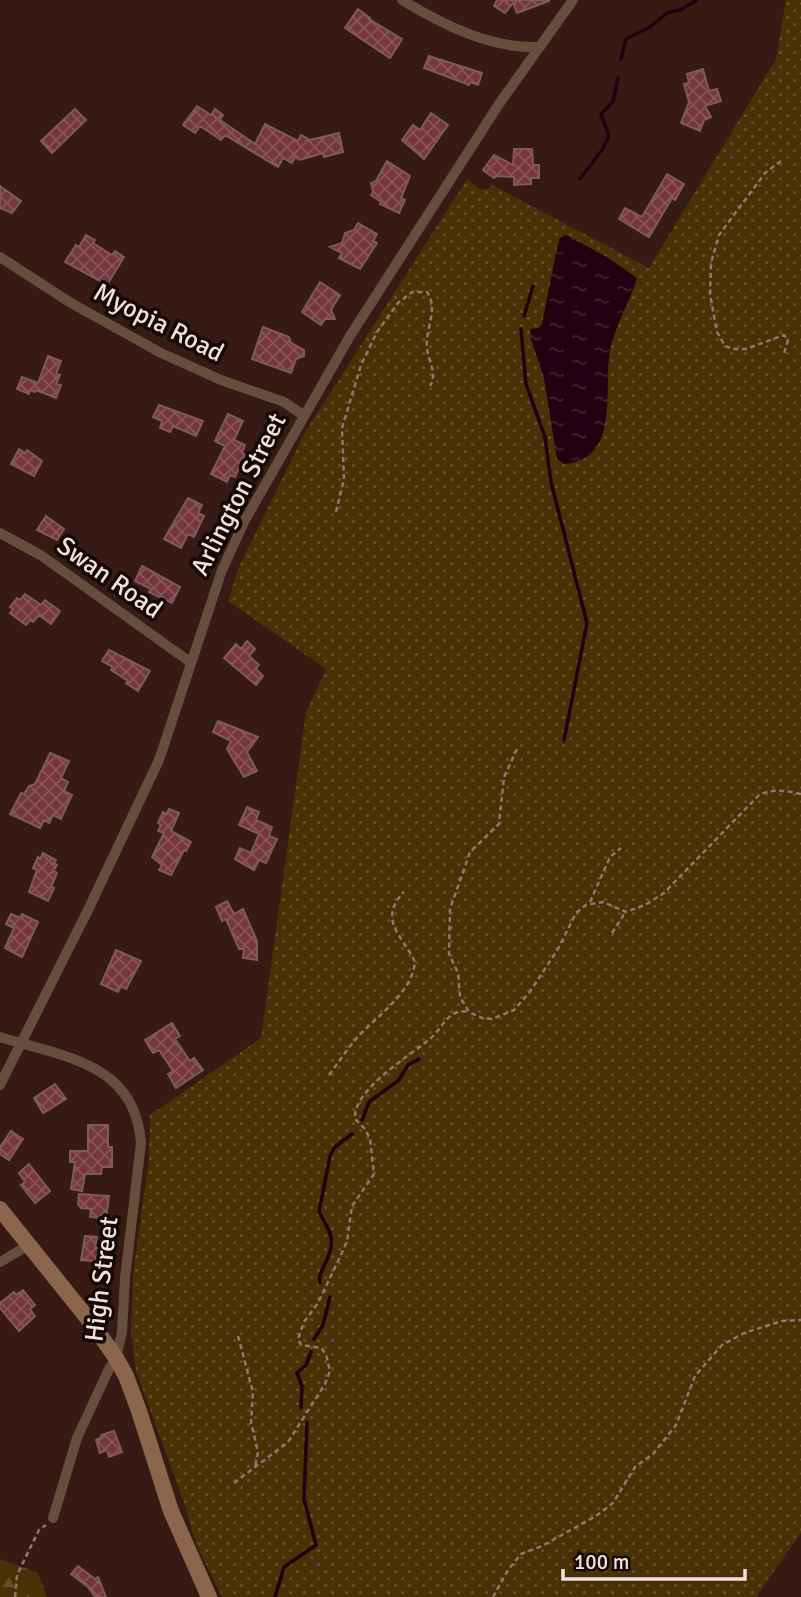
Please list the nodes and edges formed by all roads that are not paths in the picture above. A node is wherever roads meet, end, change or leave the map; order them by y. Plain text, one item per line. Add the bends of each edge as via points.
1 (402, 0) edge
2 (573, 0) edge
3 (540, 47) junction
4 (0, 257) edge
5 (303, 415) junction
6 (0, 533) edge
7 (190, 662) junction
8 (0, 1037) edge
9 (22, 1044) junction
10 (0, 1085) edge
11 (0, 1209) edge
12 (29, 1245) junction
13 (0, 1262) edge
14 (116, 1357) junction
15 (53, 1518) road end
16 (209, 1597) edge

1 - 3 street via 499,44
2 - 3 street, Arlington Street
3 - 5 street, Arlington Street via 499,104
4 - 5 street, Myopia Road via 71,303 161,352 284,402
5 - 7 street, Arlington Street via 222,570
6 - 7 street, Swan Road via 42,556
7 - 9 street, Arlington Street via 143,796
8 - 9 street, High Street
9 - 10 street, Arlington Street
9 - 14 street, High Street via 103,1071 133,1106 139,1122 141,1143
11 - 12 main road
12 - 13 street
12 - 14 main road
14 - 15 street via 77,1438
14 - 16 main road, High Street via 171,1511

